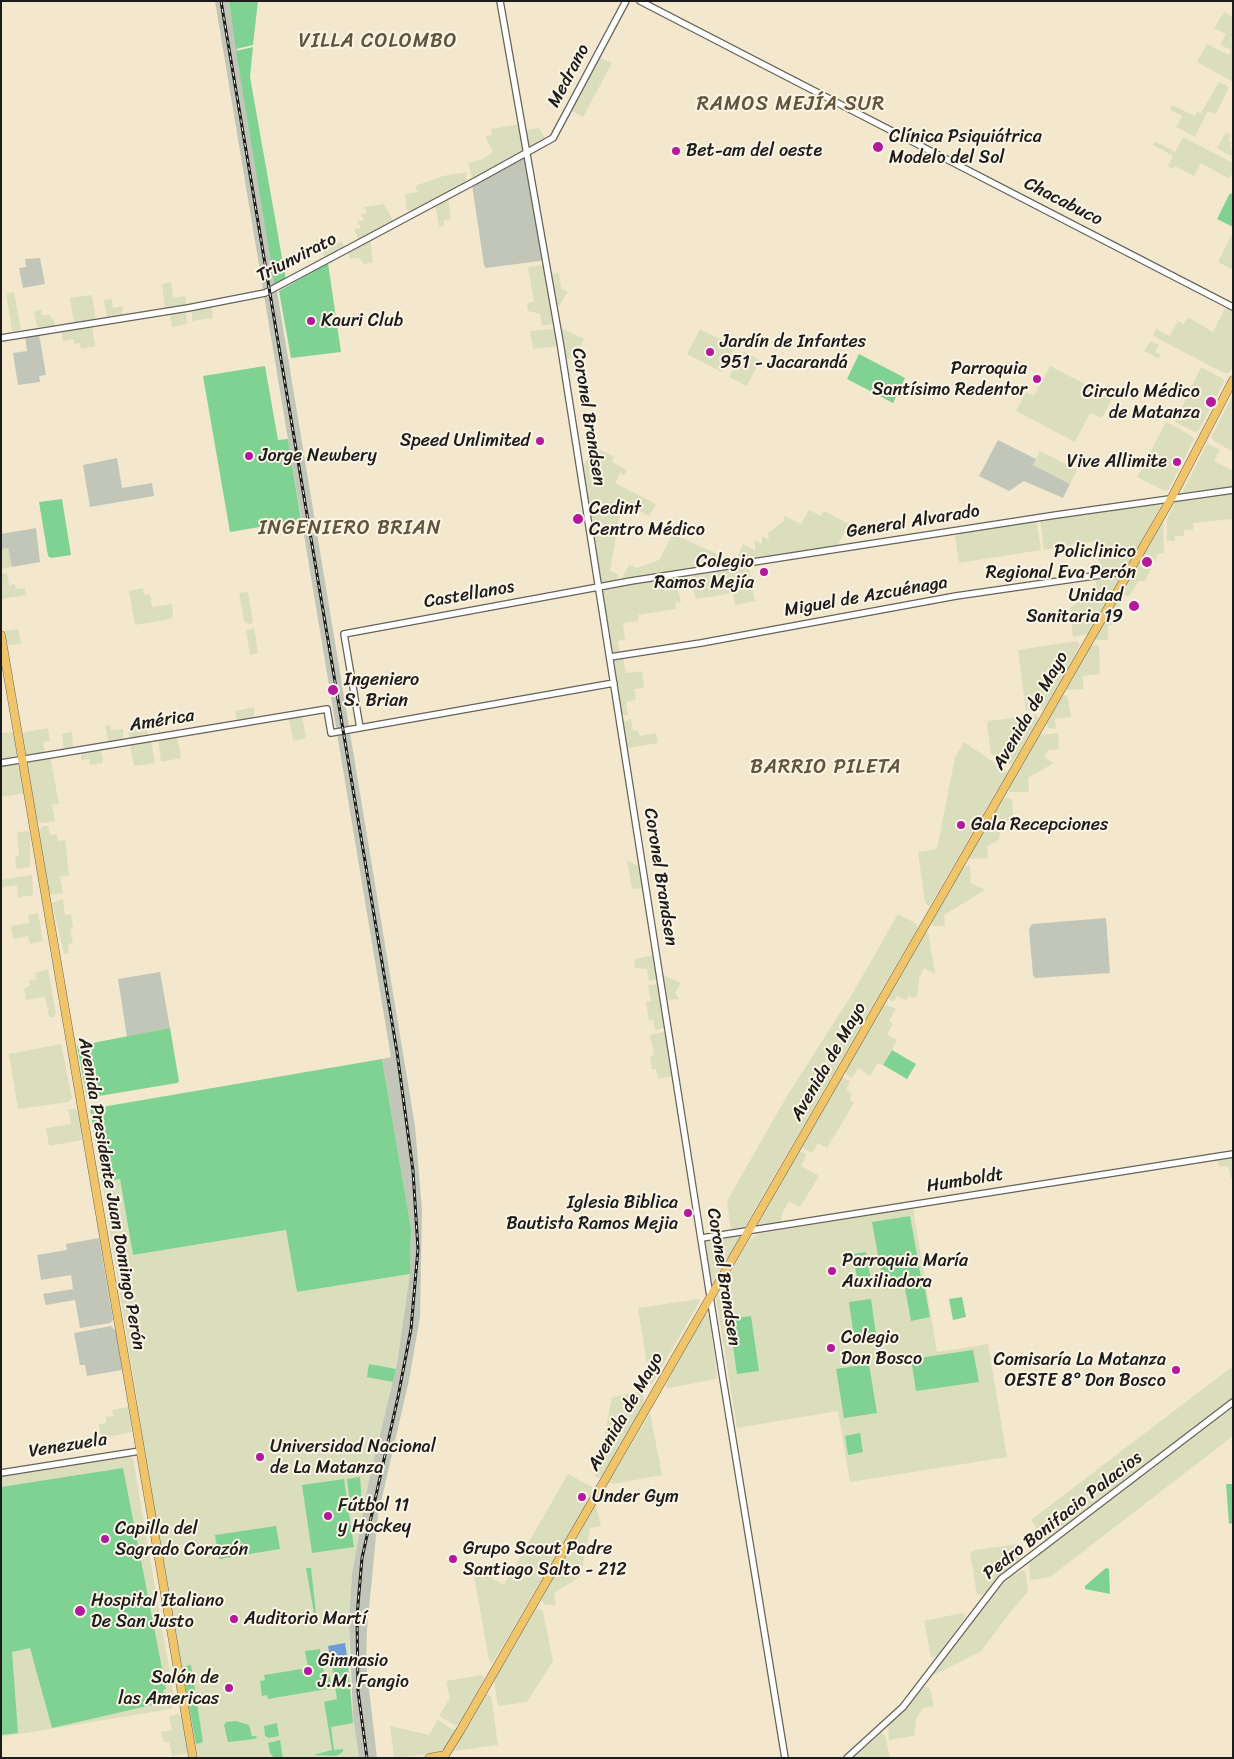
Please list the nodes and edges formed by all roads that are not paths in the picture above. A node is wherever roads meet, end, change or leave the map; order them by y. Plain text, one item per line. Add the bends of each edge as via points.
1 (500, 1) edge
2 (626, 1) edge
3 (640, 1) edge
4 (526, 153) junction
5 (1233, 307) edge
6 (1, 338) edge
7 (1233, 380) edge
8 (1233, 490) edge
9 (1172, 497) junction
10 (1128, 571) junction
11 (599, 587) junction
12 (1, 635) edge
13 (610, 657) junction
14 (614, 683) junction
15 (360, 728) junction
16 (22, 760) junction
17 (1, 763) edge
18 (1233, 1154) edge
19 (748, 1231) junction
20 (702, 1238) junction
21 (711, 1295) junction
22 (1233, 1402) edge
23 (140, 1450) junction
24 (1, 1473) edge
25 (193, 1758) edge
26 (429, 1758) edge
27 (785, 1758) edge
28 (847, 1758) edge

1 - 4 street, Coronel Brandsen
2 - 4 street, Medrano via 553,138
3 - 5 street, Chacabuco
4 - 6 street, Triunvirato via 265,293
4 - 11 street, Coronel Brandsen
7 - 9 main road, Avenida de Mayo
8 - 9 street, General Alvarado
9 - 10 main road, Avenida de Mayo
9 - 11 street, General Alvarado
10 - 13 street, Miguel de Azcuénaga via 956,596
10 - 19 main road, Avenida de Mayo
11 - 13 street, Coronel Brandsen
11 - 15 street, Castellanos via 344,634
12 - 16 main road, Avenida Presidente Juan Domingo Perón
13 - 14 street, Coronel Brandsen
14 - 15 street
14 - 20 street, Coronel Brandsen
15 - 16 street, América via 331,733 327,709
16 - 17 street, América
16 - 23 main road, Avenida Presidente Juan Domingo Perón
18 - 19 street, Humboldt
19 - 20 street, Humboldt
19 - 21 main road, Avenida de Mayo
20 - 21 street, Coronel Brandsen
21 - 26 main road, Avenida de Mayo via 445,1755
21 - 27 street, Coronel Brandsen
22 - 28 street, Pedro Bonifacio Palacios via 1001,1579 903,1707
23 - 24 street, Venezuela
23 - 25 main road, Avenida Presidente Juan Domingo Perón

